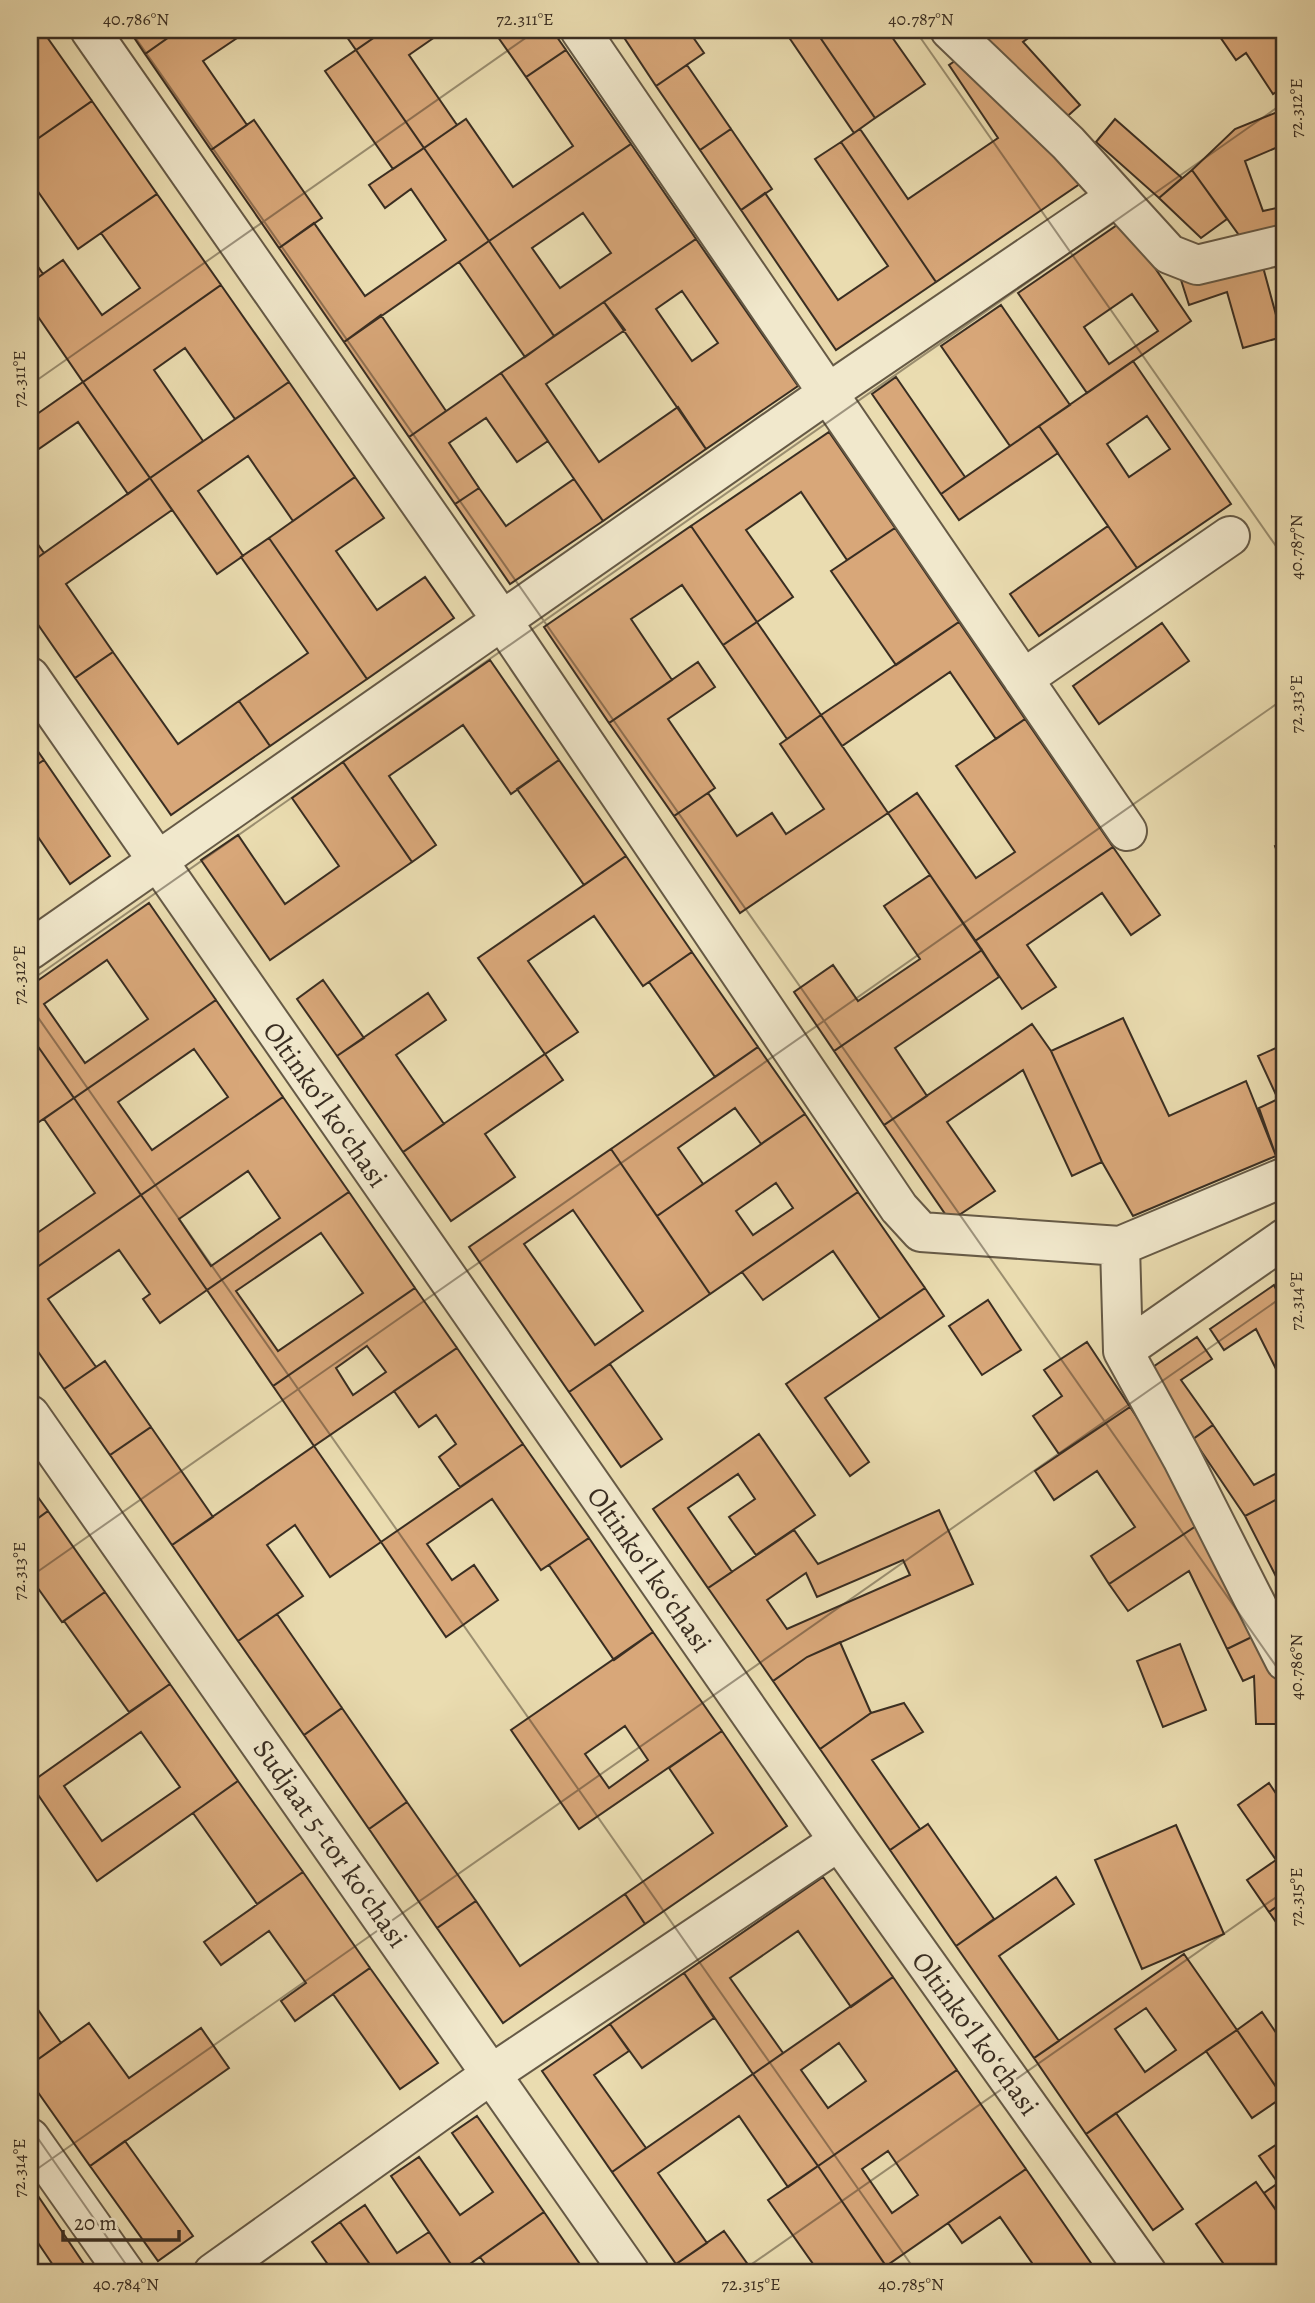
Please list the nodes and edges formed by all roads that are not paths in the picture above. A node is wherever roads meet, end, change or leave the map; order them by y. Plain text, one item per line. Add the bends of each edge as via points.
1 (90, 30) edge
2 (580, 30) edge
3 (950, 30) edge
4 (1116, 197) junction
5 (1285, 244) edge
6 (828, 393) junction
7 (1230, 536) dead end
8 (503, 622) junction
9 (30, 677) edge
10 (1023, 679) junction
11 (1127, 831) dead end
12 (158, 862) junction
13 (30, 950) edge
14 (1285, 1177) edge
15 (1285, 1238) edge
16 (1120, 1246) junction
17 (1123, 1351) junction
18 (30, 1415) edge
19 (1285, 1661) edge
20 (839, 1842) junction
21 (493, 2074) junction
22 (30, 2138) edge
23 (125, 2273) edge
24 (213, 2273) edge
25 (630, 2273) edge
26 (1147, 2273) edge

1 - 8 street
2 - 6 street
3 - 4 street via 1068,143
4 - 5 street via 1169,254 1197,265
4 - 6 street
6 - 8 street
6 - 10 street
7 - 10 street
8 - 12 street
8 - 16 street via 899,1208 921,1232
9 - 12 street, Oltinkoʻl koʻchasi
10 - 11 street
12 - 13 street
12 - 20 street, Oltinkoʻl koʻchasi
14 - 16 street
15 - 17 street
16 - 17 street
17 - 19 street
18 - 21 street, Sudjaat 5-tor koʻchasi
20 - 21 street
20 - 26 street, Oltinkoʻl koʻchasi
21 - 24 street
21 - 25 street, Sudjaat 5-tor koʻchasi
22 - 23 street

